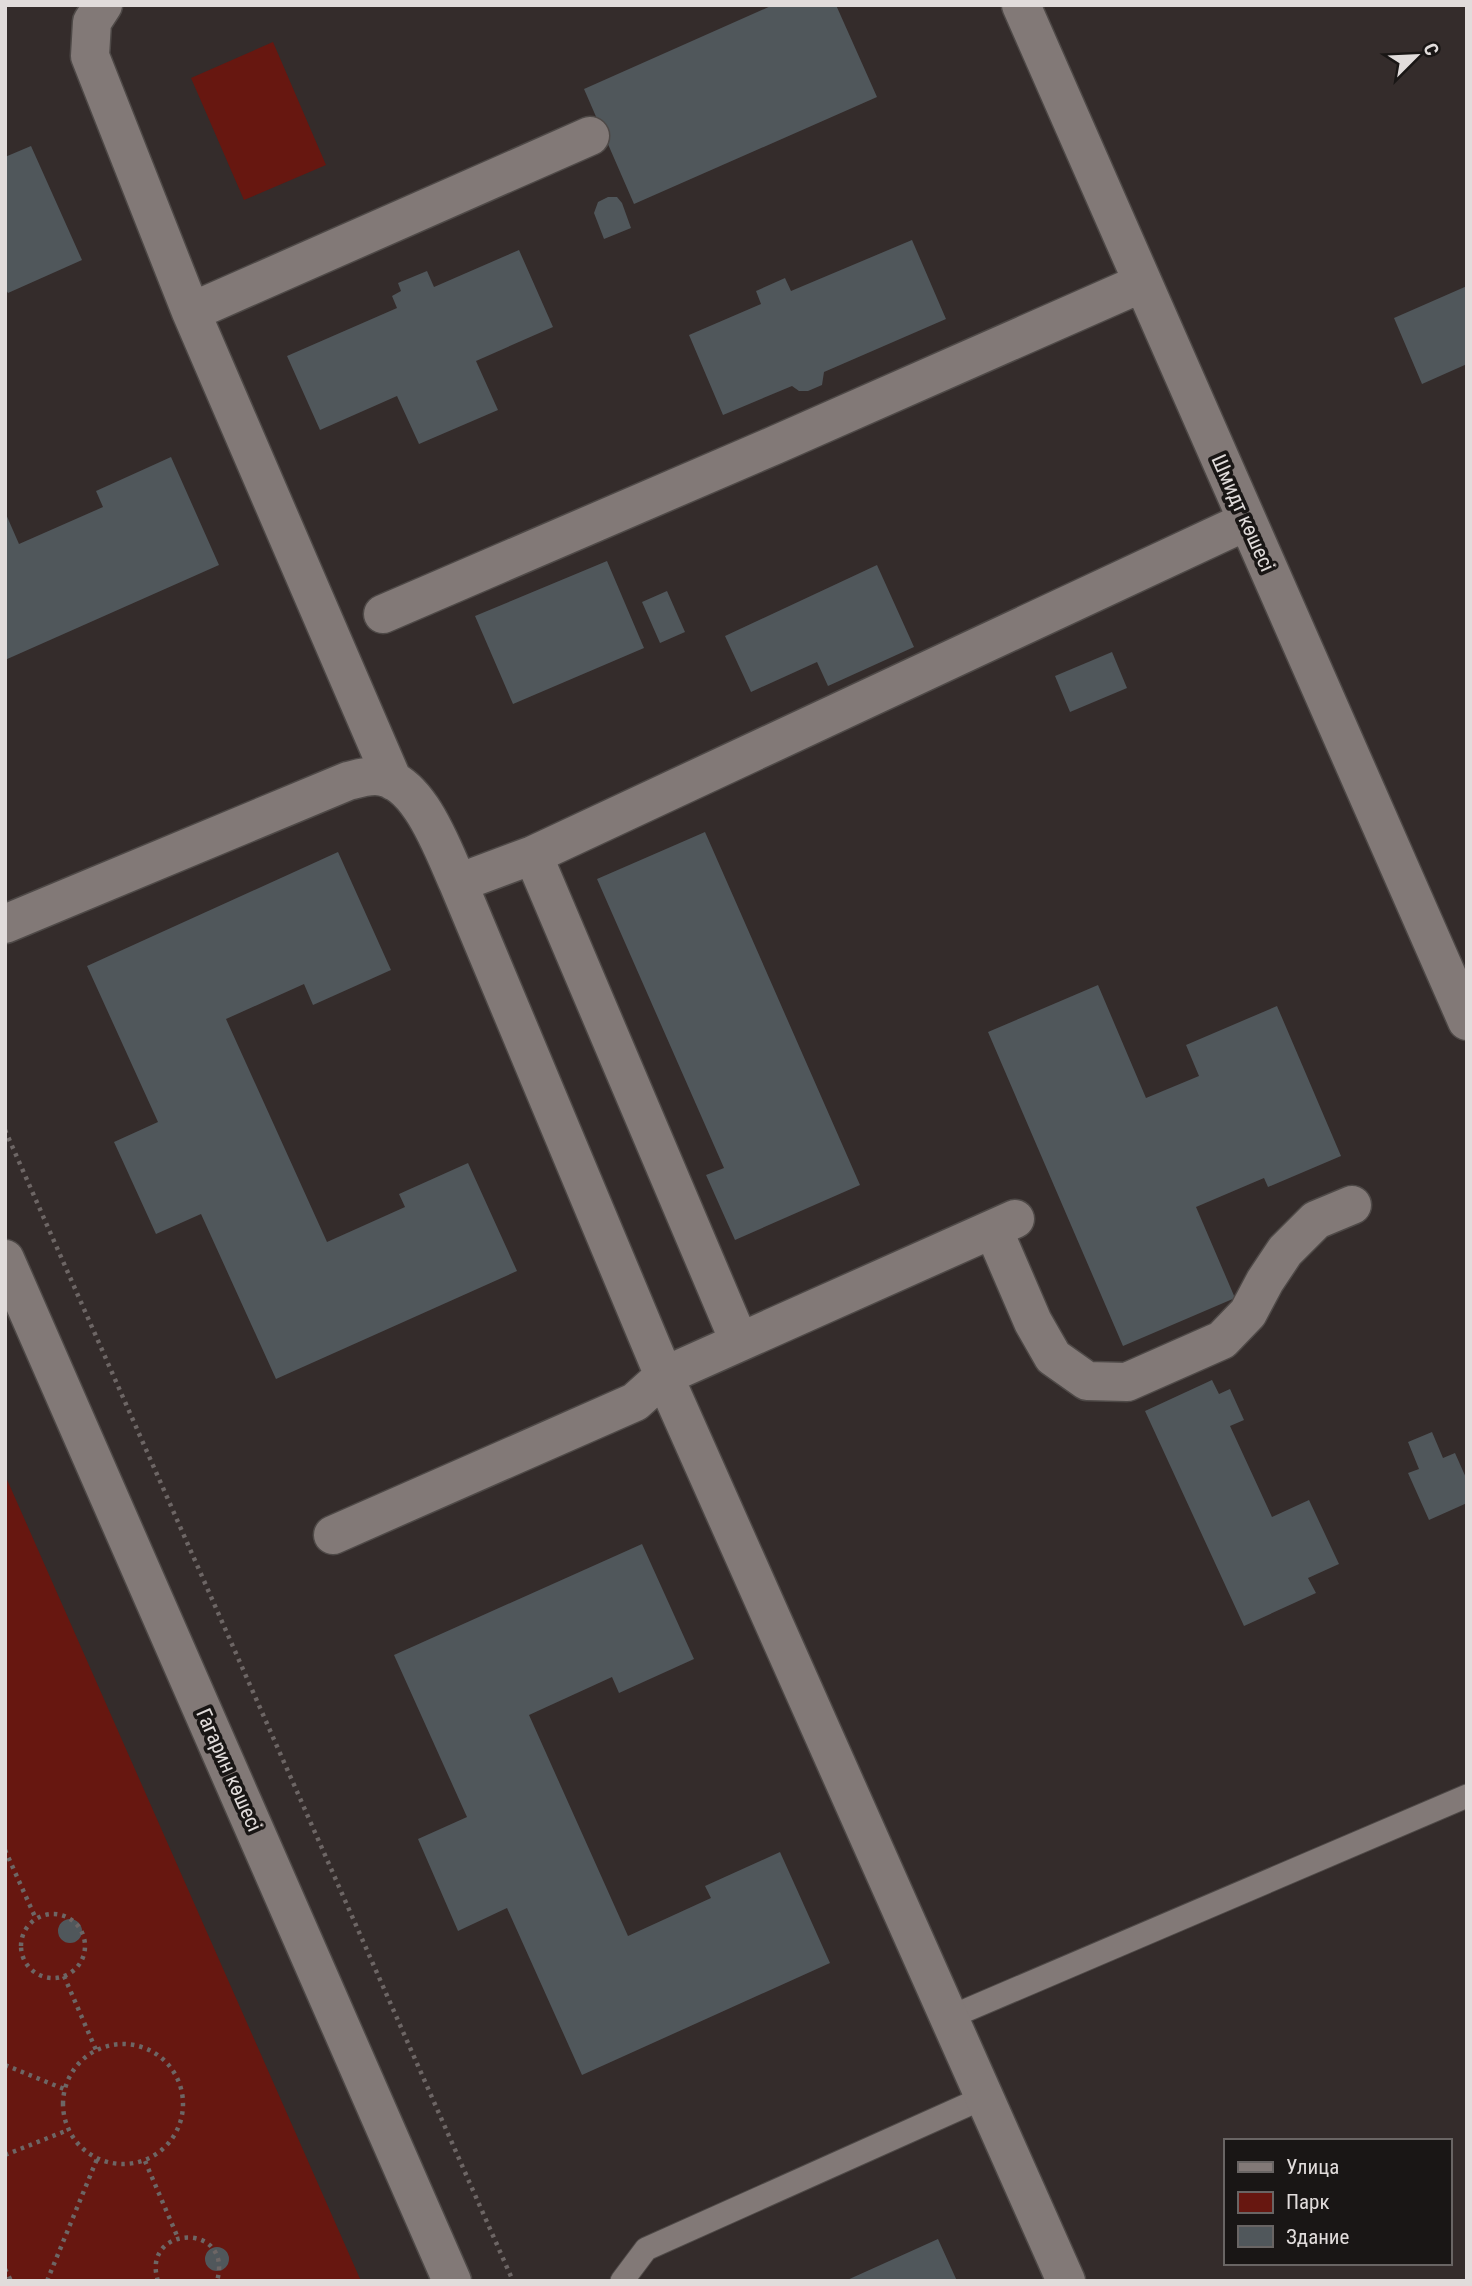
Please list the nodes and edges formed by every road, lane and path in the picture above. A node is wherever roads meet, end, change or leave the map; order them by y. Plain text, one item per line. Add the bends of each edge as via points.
1 (103, 5) edge
2 (1021, 5) edge
3 (590, 136) dead end
4 (1142, 282) junction
5 (191, 312) junction
6 (1247, 521) junction
7 (383, 614) dead end
8 (393, 781) junction
9 (533, 855) junction
10 (458, 883) junction
11 (5, 924) edge
12 (1467, 1021) edge
13 (5, 1130) edge
14 (1352, 1205) dead end
15 (5, 1259) edge
16 (739, 1341) junction
17 (664, 1376) junction
18 (333, 1535) dead end
19 (1467, 1796) edge
20 (5, 1850) edge
21 (36, 1919) junction
22 (64, 1976) junction
23 (948, 2018) junction
24 (96, 2050) junction
25 (5, 2065) edge
26 (64, 2089) junction
27 (985, 2097) junction
28 (68, 2130) junction
29 (5, 2155) edge
30 (97, 2159) junction
31 (145, 2161) junction
32 (178, 2238) junction
33 (5, 2269) edge
34 (11, 2281) edge
35 (47, 2281) edge
36 (158, 2281) edge
37 (217, 2281) edge
38 (452, 2281) edge
39 (513, 2281) edge
40 (622, 2281) edge
41 (1066, 2281) edge

1 - 5 street via 92,22 90,56
2 - 4 street, Шмидт көшесі
3 - 5 street
4 - 6 street, Шмидт көшесі
4 - 7 street
5 - 8 street
6 - 9 street
6 - 12 street, Шмидт көшесі
8 - 10 street via 415,798 429,818
8 - 11 street via 376,776 348,781
9 - 10 street
9 - 16 street
10 - 17 street
13 - 39 path
14 - 16 street via 1317,1220 1285,1251 1248,1313 1222,1340 1127,1382 1087,1381 1053,1357 1032,1322 1004,1224
15 - 38 street, Гагарин көшесі
16 - 17 street
17 - 18 street via 635,1402
17 - 23 street
19 - 23 lane
20 - 21 path
21 - 22 path via 22,1939 23,1957 40,1975
21 - 22 path via 60,1915 76,1924 83,1935 82,1959
22 - 24 path
23 - 27 street
24 - 26 path via 78,2064
24 - 31 path via 120,2044 142,2047 163,2059 177,2078 183,2101 180,2124 159,2153
25 - 26 path
26 - 28 path via 62,2108
27 - 40 lane via 646,2249
27 - 41 street
28 - 29 path
28 - 30 path via 82,2149
30 - 31 path via 126,2165
30 - 35 path
31 - 32 path
32 - 36 path via 160,2253
32 - 37 path via 197,2238 213,2248 220,2265
33 - 34 path

